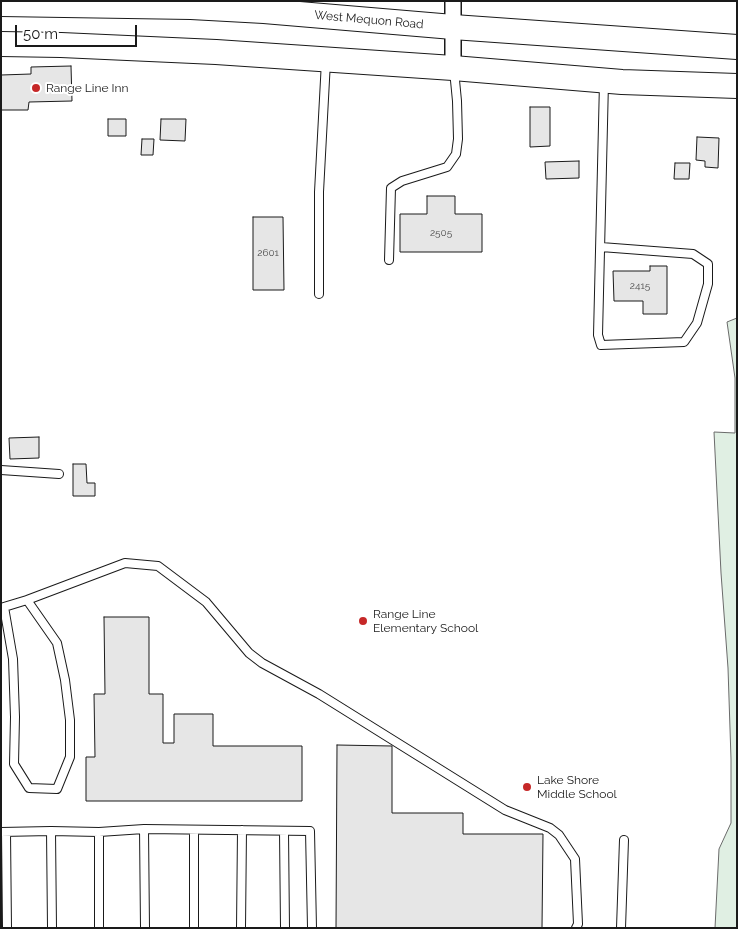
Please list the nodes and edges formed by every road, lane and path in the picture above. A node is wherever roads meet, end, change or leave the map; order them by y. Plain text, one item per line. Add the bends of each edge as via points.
1 (453, 1) edge
2 (1, 4) edge
3 (453, 27) junction
4 (1, 44) edge
5 (737, 47) edge
6 (326, 59) junction
7 (453, 68) junction
8 (604, 80) junction
9 (737, 86) edge
10 (600, 247) junction
11 (389, 260) dead end
12 (318, 294) dead end
13 (1, 470) edge
14 (59, 474) dead end
15 (26, 600) junction
16 (3, 607) edge
17 (144, 830) junction
18 (194, 830) junction
19 (242, 830) junction
20 (51, 831) junction
21 (284, 831) junction
22 (3, 832) edge
23 (99, 832) junction
24 (624, 840) dead end
25 (7, 928) edge
26 (52, 928) edge
27 (99, 928) edge
28 (145, 928) edge
29 (194, 928) edge
30 (241, 928) edge
31 (285, 928) edge
32 (312, 928) edge
33 (576, 928) edge
34 (621, 928) edge

1 - 3 street
2 - 3 main road, West Mequon Road via 228,9
3 - 5 main road, West Mequon Road
3 - 7 street
4 - 6 main road
6 - 7 main road
6 - 12 lane via 318,192
7 - 8 main road
7 - 11 lane via 457,101 456,154 447,167 402,181 391,188
8 - 9 main road
8 - 10 lane
10 - 10 lane via 600,345 684,342 697,323 708,284 708,264 693,254
13 - 14 lane
15 - 16 lane
15 - 16 lane via 57,643 65,680 70,757 57,789 29,788 14,764 13,659
15 - 33 lane via 125,563 158,566 206,602 249,654 262,663 320,694 506,810 559,835 575,858
17 - 18 lane
17 - 23 lane
17 - 28 lane
18 - 19 lane
18 - 29 lane
19 - 21 lane
19 - 30 lane
20 - 22 lane
20 - 23 lane
20 - 26 lane
21 - 31 lane
21 - 32 lane via 310,831
22 - 25 lane
23 - 27 lane
24 - 34 lane

